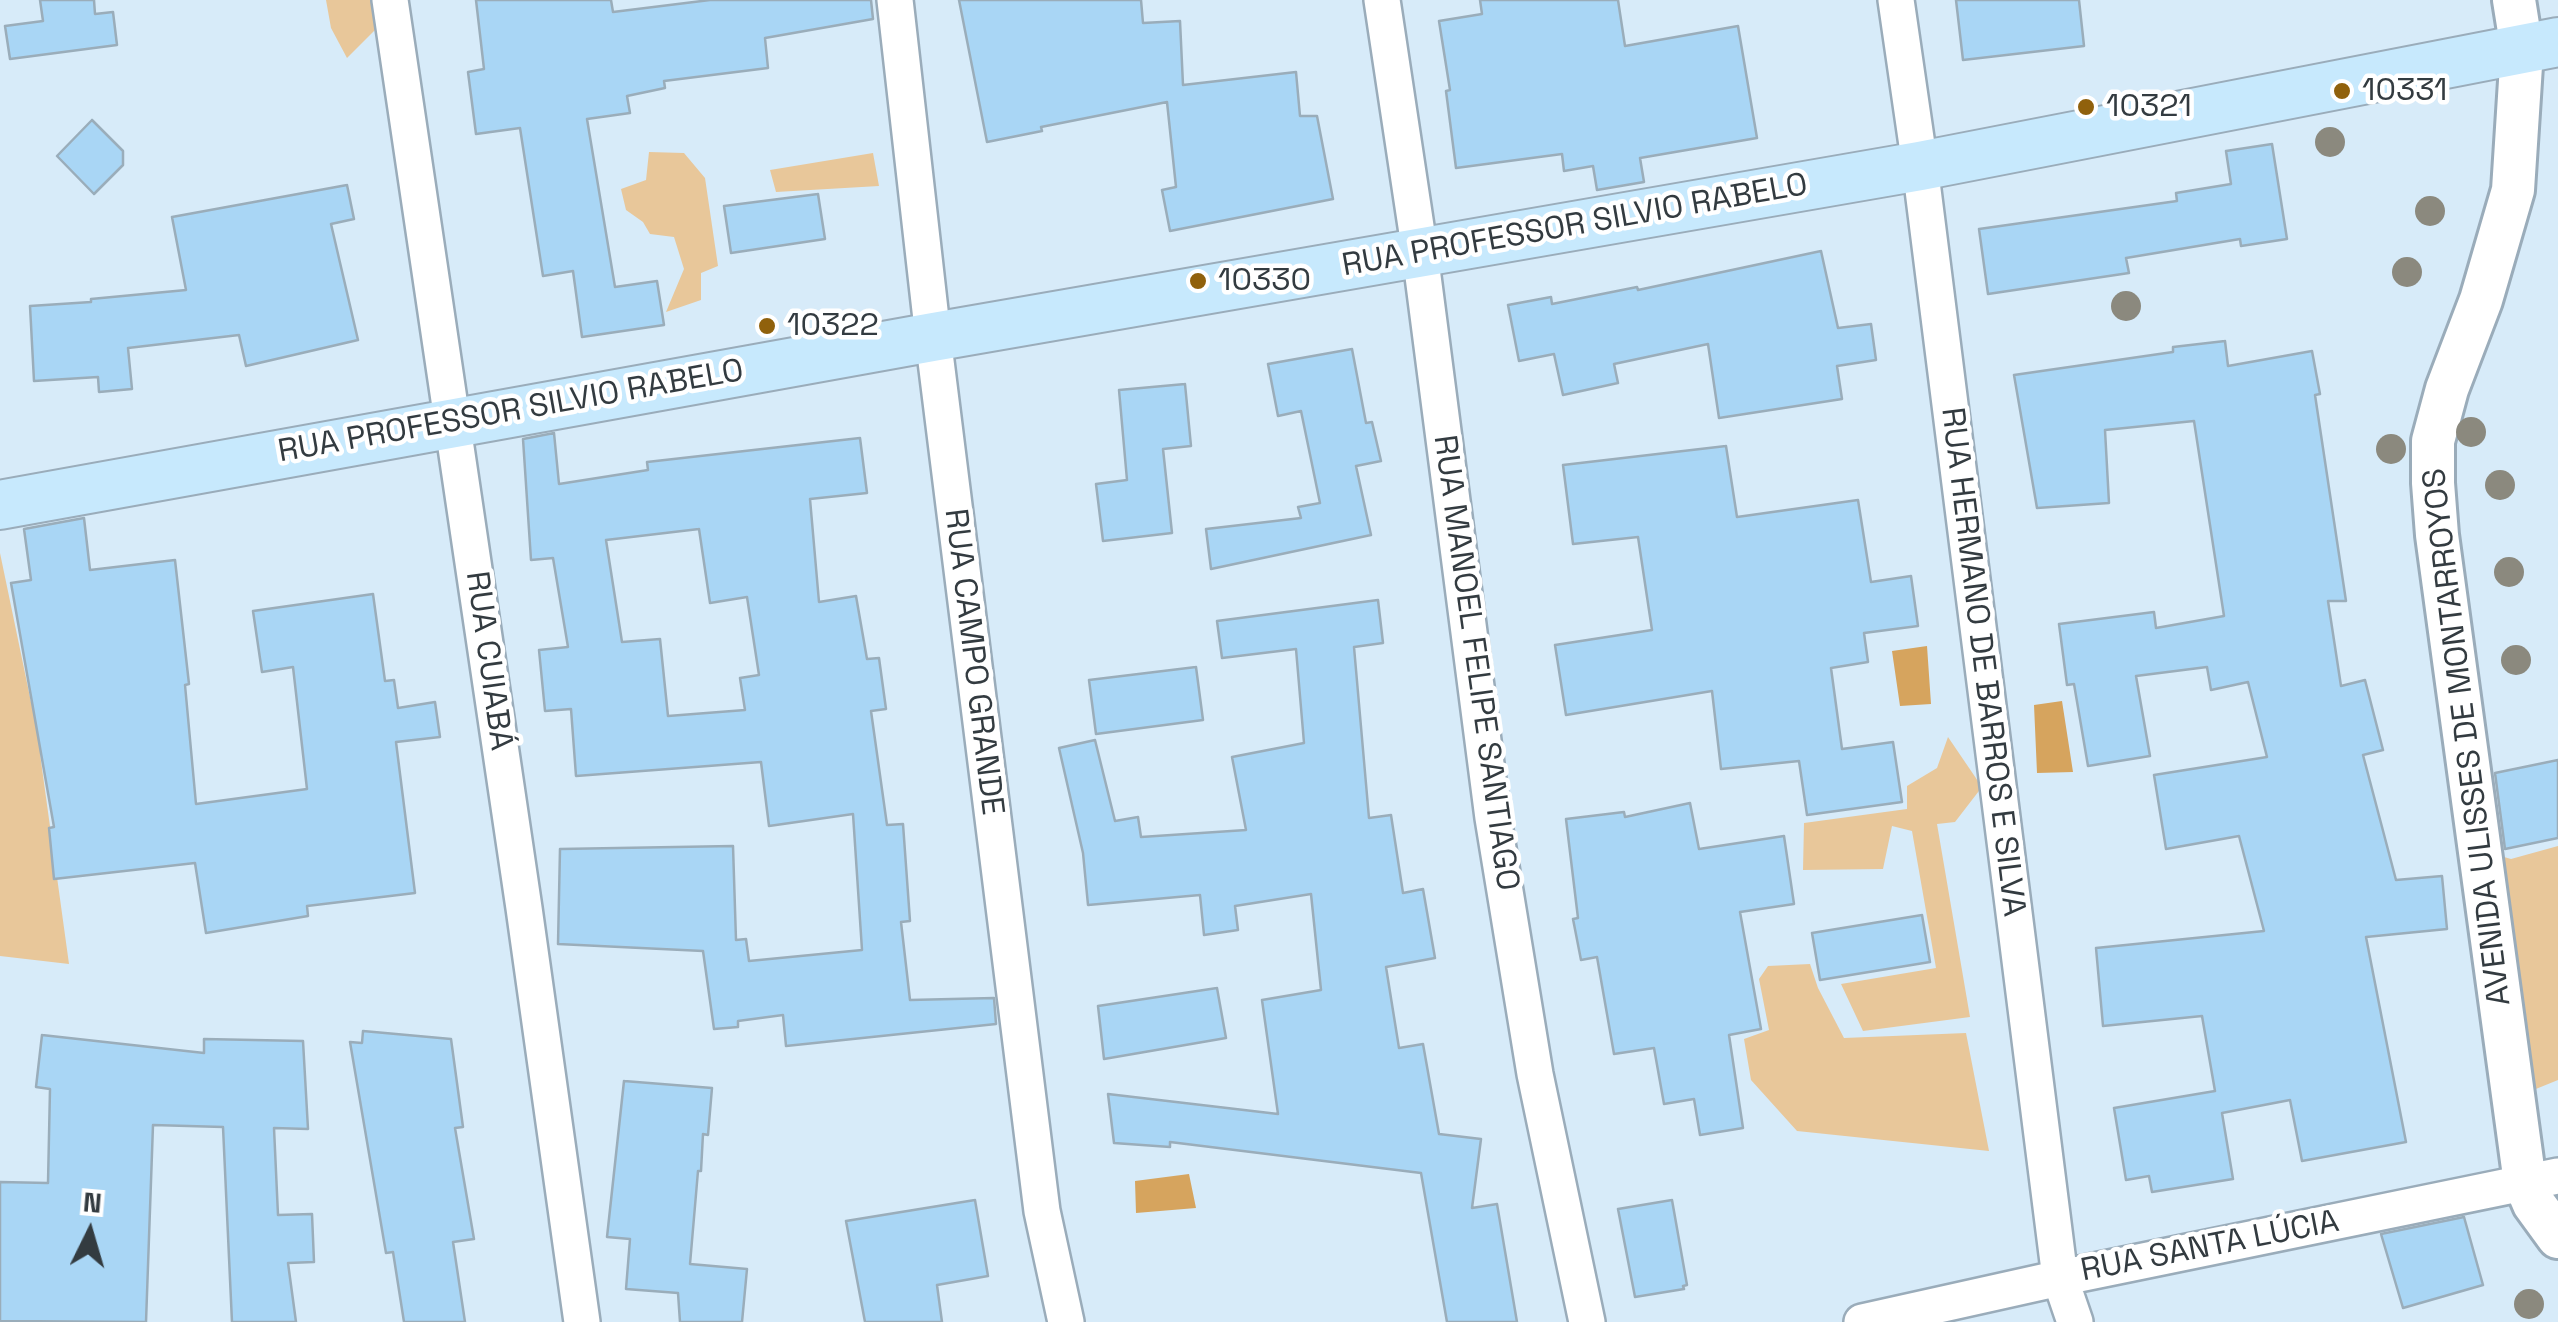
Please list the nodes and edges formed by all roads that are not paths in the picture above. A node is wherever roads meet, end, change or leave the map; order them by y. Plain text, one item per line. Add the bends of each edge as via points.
1 (390, 0) edge
2 (895, 0) edge
3 (1382, 0) edge
4 (1896, 0) edge
5 (2514, 0) edge
6 (2540, 46) edge
7 (1920, 166) junction
8 (1420, 253) junction
9 (932, 336) junction
10 (452, 422) junction
11 (0, 505) edge
12 (2542, 1180) edge
13 (2558, 1237) edge
14 (2060, 1278) junction
15 (582, 1322) edge
16 (1066, 1322) edge
17 (1588, 1322) edge
18 (1862, 1322) edge
19 (2075, 1322) edge

1 - 10 street, RUA CUIABÁ
2 - 9 street, RUA CAMPO GRANDE
3 - 8 street, RUA MANOEL FELIPE SANTIAGO
4 - 7 street, RUA HERMANO DE BARROS E SILVA
5 - 6 street, AVENIDA ULISSES DE MONTARROYOS
6 - 7 main road, RUA PROFESSOR SILVIO RABELO
6 - 12 street, AVENIDA ULISSES DE MONTARROYOS via 2513,190 2434,441 2434,483
7 - 8 main road, RUA PROFESSOR SILVIO RABELO
7 - 14 street, RUA HERMANO DE BARROS E SILVA
8 - 9 main road, RUA PROFESSOR SILVIO RABELO
8 - 17 street, RUA MANOEL FELIPE SANTIAGO via 1493,818 1535,1074
9 - 10 main road, RUA PROFESSOR SILVIO RABELO
9 - 16 street, RUA CAMPO GRANDE via 1042,1211
10 - 11 main road, RUA PROFESSOR SILVIO RABELO
10 - 15 street, RUA CUIABÁ
12 - 13 street, AVENIDA ULISSES DE MONTARROYOS via 2534,1204
12 - 14 street, RUA SANTA LÚCIA
14 - 18 street, RUA SANTA LÚCIA
14 - 19 street, RUA HERMANO DE BARROS E SILVA

